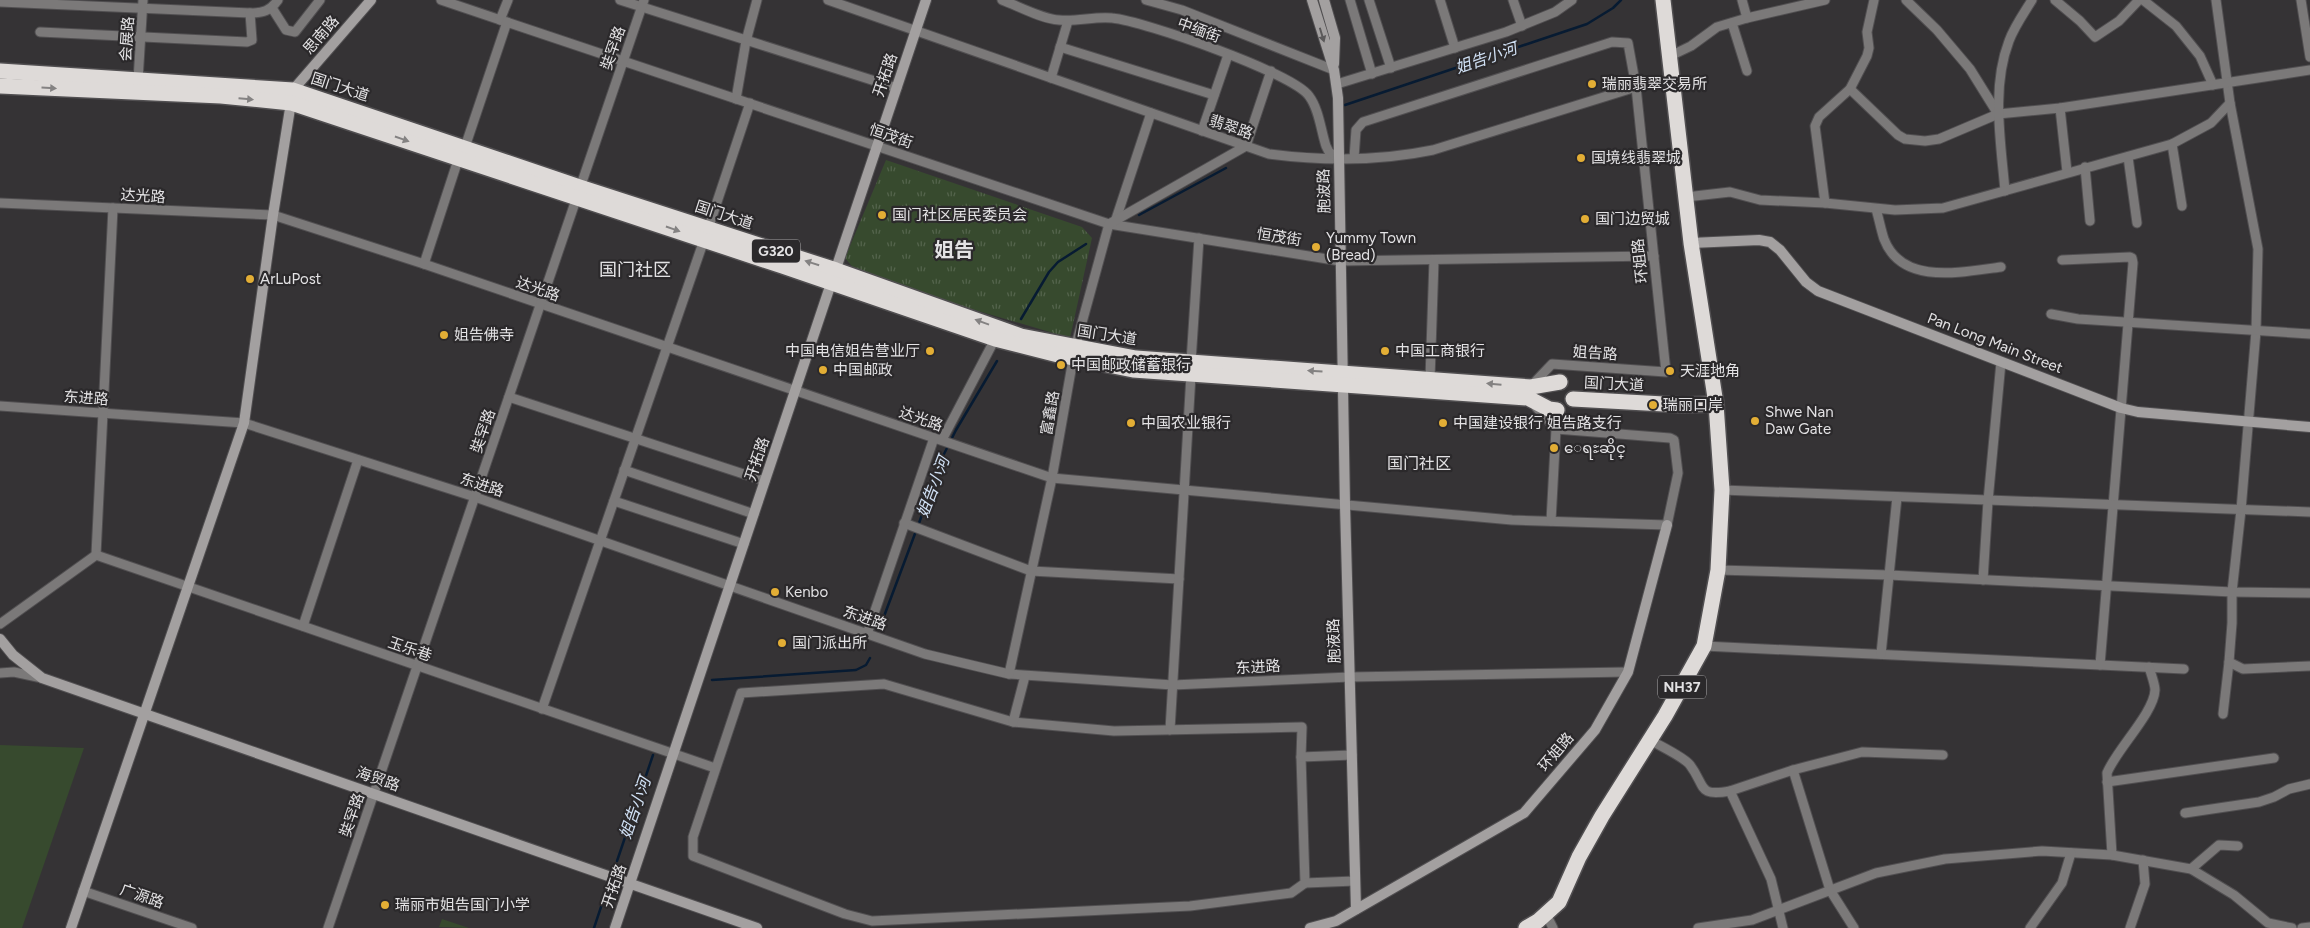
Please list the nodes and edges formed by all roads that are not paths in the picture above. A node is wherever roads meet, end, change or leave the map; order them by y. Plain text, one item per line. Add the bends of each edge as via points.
1 (278, 0) edge
2 (320, 0) edge
3 (371, 0) edge
4 (441, 0) edge
5 (508, 0) edge
6 (620, 0) edge
7 (757, 0) edge
8 (828, 0) edge
9 (926, 0) edge
10 (1002, 0) edge
11 (1312, 0) edge
12 (1324, 0) edge
13 (1350, 0) edge
14 (1369, 0) edge
15 (1440, 0) edge
16 (1513, 0) edge
17 (1572, 0) edge
18 (1663, 0) edge
19 (1742, 0) edge
20 (1825, 0) edge
21 (1874, 0) edge
22 (1906, 0) edge
23 (2032, 0) edge
24 (2055, 0) edge
25 (2139, 0) edge
26 (2143, 0) edge
27 (2216, 0) edge
28 (2301, 0) edge
29 (1152, 1) edge
30 (0, 2) edge
31 (143, 4) edge
32 (642, 4) edge
33 (272, 8) junction
34 (250, 13) junction
35 (1747, 18) junction
36 (503, 21) junction
37 (1068, 21) junction
38 (1732, 23) junction
39 (1522, 26) junction
40 (916, 31) junction
41 (40, 32) dead end
42 (141, 37) junction
43 (746, 41) junction
44 (1060, 47) junction
45 (1456, 48) junction
46 (1228, 55) junction
47 (1668, 56) junction
48 (2310, 57) edge
49 (623, 61) junction
50 (1391, 68) junction
51 (1334, 70) junction
52 (2310, 70) edge
53 (0, 71) edge
54 (1270, 71) junction
55 (1748, 72) dead end
56 (1372, 74) junction
57 (1051, 78) junction
58 (138, 80) junction
59 (2227, 81) junction
60 (1337, 84) junction
61 (2213, 85) junction
62 (0, 86) edge
63 (1636, 87) junction
64 (897, 88) junction
65 (1850, 89) junction
66 (1214, 95) junction
67 (292, 96) junction
68 (736, 99) junction
69 (750, 103) junction
70 (2230, 103) junction
71 (2060, 108) junction
72 (1151, 113) junction
73 (1998, 114) junction
74 (1202, 131) junction
75 (2172, 144) junction
76 (877, 146) junction
77 (1246, 146) junction
78 (462, 152) junction
79 (1339, 157) junction
80 (2128, 157) junction
81 (1354, 158) junction
82 (2085, 167) junction
83 (2067, 172) junction
84 (2005, 191) junction
85 (579, 192) junction
86 (1686, 197) junction
87 (0, 203) edge
88 (1825, 203) junction
89 (2182, 206) dead end
90 (113, 208) junction
91 (1876, 209) junction
92 (273, 216) junction
93 (2090, 220) dead end
94 (1112, 222) junction
95 (2137, 223) dead end
96 (706, 234) junction
97 (1199, 238) junction
98 (1691, 243) junction
99 (1654, 256) junction
100 (1434, 260) junction
101 (2062, 260) dead end
102 (1340, 261) junction
103 (424, 264) junction
104 (2002, 267) dead end
105 (834, 277) junction
106 (540, 304) junction
107 (2051, 314) dead end
108 (2130, 322) junction
109 (2256, 331) junction
110 (2310, 334) edge
111 (995, 339) junction
112 (666, 347) junction
113 (1074, 353) junction
114 (2001, 362) junction
115 (1191, 368) junction
116 (1666, 372) joint
117 (1343, 378) junction
118 (1430, 379) junction
119 (1560, 382) junction
120 (796, 391) junction
121 (1529, 393) junction
122 (509, 397) junction
123 (1573, 400) junction
124 (1716, 404) junction
125 (0, 406) edge
126 (2121, 408) junction
127 (1557, 410) junction
128 (103, 413) junction
129 (2249, 422) junction
130 (244, 423) junction
131 (2310, 426) edge
132 (1556, 429) junction
133 (635, 438) junction
134 (940, 440) junction
135 (358, 460) junction
136 (624, 470) junction
137 (1052, 478) junction
138 (765, 481) junction
139 (1184, 490) junction
140 (1722, 490) junction
141 (475, 497) junction
142 (1897, 497) junction
143 (614, 501) junction
144 (1988, 501) junction
145 (1345, 505) junction
146 (2115, 506) junction
147 (2242, 510) junction
148 (2310, 512) edge
149 (754, 514) junction
150 (1551, 521) junction
151 (908, 524) junction
152 (1667, 524) junction
153 (600, 540) junction
154 (744, 544) junction
155 (96, 555) junction
156 (1718, 570) junction
157 (1031, 571) junction
158 (1889, 575) junction
159 (1179, 579) junction
160 (1983, 580) junction
161 (730, 585) junction
162 (2108, 586) junction
163 (188, 587) junction
164 (2232, 592) junction
165 (2310, 593) edge
166 (0, 624) edge
167 (303, 626) junction
168 (867, 634) junction
169 (0, 639) edge
170 (1704, 646) junction
171 (1881, 654) junction
172 (2229, 662) junction
173 (2100, 665) junction
174 (417, 666) junction
175 (2310, 666) edge
176 (2149, 667) junction
177 (2184, 669) dead end
178 (0, 672) edge
179 (1628, 672) junction
180 (1009, 674) junction
181 (1025, 676) junction
182 (1350, 677) junction
183 (42, 678) junction
184 (1172, 685) junction
185 (542, 709) junction
186 (144, 714) junction
187 (2223, 714) dead end
188 (1013, 722) junction
189 (1170, 730) junction
190 (1650, 740) junction
191 (674, 754) junction
192 (1352, 755) junction
193 (1943, 755) dead end
194 (1301, 757) junction
195 (2274, 758) dead end
196 (715, 768) junction
197 (1793, 770) junction
198 (2107, 782) junction
199 (2310, 784) edge
200 (1730, 791) junction
201 (374, 794) junction
202 (2185, 813) dead end
203 (2238, 846) dead end
204 (2071, 853) junction
205 (2112, 855) junction
206 (2143, 860) junction
207 (2191, 869) junction
208 (1355, 881) junction
209 (630, 883) junction
210 (1305, 883) junction
211 (1830, 890) junction
212 (84, 891) junction
213 (1356, 909) junction
214 (1778, 910) junction
215 (1546, 914) junction
216 (2269, 925) edge
217 (2310, 927) edge
218 (71, 928) edge
219 (192, 928) edge
220 (328, 928) edge
221 (615, 928) edge
222 (757, 928) edge
223 (1310, 928) edge
224 (1526, 928) edge
225 (1553, 928) edge
226 (1698, 928) edge
227 (1783, 928) edge
228 (1854, 928) edge
229 (2030, 928) edge
230 (2130, 928) edge
231 (2292, 928) edge
232 (2302, 928) edge

1 - 33 street
2 - 33 street via 295,32 286,30
3 - 67 street, 思南路
4 - 36 street, 恒茂街
5 - 36 street
6 - 32 street
7 - 43 street
8 - 40 street, 翡翠路
9 - 40 street, 开拓路
10 - 37 street, 中缅街
11 -> 51 street
12 - 51 street via 1335,38
13 - 56 street
14 - 50 street
15 - 45 street
16 - 39 street
17 - 39 street via 1555,12
18 - 47 highway, NH37
19 - 35 street
20 - 35 street
21 - 65 street via 1867,32 1869,48
22 - 73 street via 1970,69
23 - 73 street via 2009,41 2002,68
24 - 25 street via 2095,37 2120,21
26 - 61 street via 2176,26 2200,56
27 - 59 street
28 - 48 street
29 - 51 street
30 - 31 street
31 - 34 street
31 - 42 street, 会展路
32 - 43 street
32 - 49 street, 奘罕路
33 - 34 street via 263,13
34 - 42 street via 253,35 247,42
35 - 38 street
36 - 49 street, 恒茂街
36 - 78 street
37 - 44 street
37 - 46 street, 中缅街 via 1112,18 1180,36
38 - 47 street via 1717,27 1691,46
38 - 55 street
39 - 45 street
40 - 57 street, 翡翠路
40 - 64 street, 开拓路
41 - 42 street
42 - 58 street, 会展路
43 - 64 street
43 - 68 street
44 - 57 street
44 - 66 street
45 - 50 street
46 - 54 street, 中缅街
46 - 66 street
47 - 86 highway, NH37
49 - 68 street, 恒茂街
49 - 85 street, 奘罕路
50 - 56 street
51 - 60 street, 胞波路
52 - 59 street
53 - 58 highway, 国门大道 / G320
54 - 77 street
54 - 79 street, 中缅街 via 1309,95 1326,146 1329,152
56 - 60 street
57 - 72 street, 翡翠路
58 - 67 highway, 国门大道 / G320
59 - 61 street
59 - 70 street
60 - 79 street, 胞波路
61 - 71 street
62 -> 67 highway, 国门大道 / G320
63 - 81 street, 翡翠路 via 1433,150 1402,156
63 - 81 street, 环姐路 via 1628,43 1612,42 1363,122 1356,130
63 - 99 street, 环姐路
64 - 76 street, 开拓路
65 - 73 street via 1905,139 1939,139
65 - 88 street via 1819,118 1815,126
66 - 74 street
67 - 78 highway, 国门大道 / G320
67 - 92 street
68 - 69 street, 恒茂街
69 - 76 street, 恒茂街
69 - 96 street
70 - 75 street via 2211,124
70 - 109 street via 2258,249
71 - 73 street
71 - 83 street
72 - 74 street, 翡翠路
72 - 94 street, 富鑫路
73 - 84 street
74 - 77 street, 翡翠路
75 - 80 street
75 - 89 street
76 - 94 street, 恒茂街
76 - 105 street, 开拓路
77 - 79 street, 翡翠路 via 1269,154
77 - 94 street
78 - 85 highway, 国门大道 / G320
78 - 103 street
79 - 81 street, 翡翠路
79 - 102 street, 胞波路
80 - 82 street
80 - 95 street
82 - 83 street
82 - 93 street
83 - 84 street
84 - 91 street via 1942,208
85 - 96 highway, 国门大道 / G320
85 - 106 street, 奘罕路
86 - 88 street via 1730,192 1760,200
86 - 98 highway, NH37
87 - 90 street, 达光路
88 - 91 street
90 - 92 street, 达光路
90 - 128 street
91 - 104 street via 1884,240 1906,267 1935,273
92 - 103 street, 达光路
92 - 130 street
94 - 97 street, 恒茂街
94 - 113 street, 富鑫路
96 - 105 highway, 国门大道 / G320
96 - 112 street
97 - 102 street, 恒茂街
97 - 115 street
98 - 114 street, Pan Long Main Street via 1770,242 1818,291
98 - 124 highway, NH37
99 - 100 street, 恒茂街
99 - 116 street, 环姐路
100 - 102 street, 恒茂街
100 - 118 street
101 - 108 street via 2132,258
102 - 117 street, 胞波路
103 - 106 street, 达光路
105 - 111 highway, 国门大道 / G320
113 -> 105 highway, 国门大道 / G320
105 - 120 street, 开拓路
106 - 112 street, 达光路
106 - 122 street, 奘罕路
107 - 108 street via 2072,319
108 - 109 street
108 - 126 street
109 - 110 street
109 - 129 street
111 - 113 highway, 国门大道 / G320
111 - 134 street
112 - 120 street, 达光路
112 - 133 street
113 - 115 highway, 国门大道 / G320 via 1136,358
113 - 137 street, 富鑫路
114 - 126 street, Pan Long Main Street
114 - 144 street
115 - 117 highway, 国门大道 / G320
115 - 139 street
116 - 121 street, 姐告路 via 1552,364
117 - 118 highway, 国门大道 / G320
117 - 121 highway, 国门大道 / G320
117 - 145 street, 胞液路
121 -> 118 highway, 国门大道 / G320
119 - 121 highway, 国门大道 / G320
119 - 123 highway via 1571,388
119 - 127 highway via 1551,384 1545,397 1548,406
120 - 134 street, 达光路
120 - 138 street, 开拓路
121 - 127 highway, 国门大道 / G320 via 1549,409
121 - 132 street
122 - 133 street
122 - 141 street, 奘罕路
123 - 124 highway, 国门大道
123 - 127 highway via 1566,408
124 - 140 highway, NH37
125 - 128 street, 东进路
126 - 129 street, Pan Long Main Street
126 - 146 street
128 - 130 street, 东进路
128 - 155 street
129 - 131 street, Pan Long Main Street
129 - 147 street
130 - 135 street, 东进路
130 - 163 street
132 - 150 street
132 - 152 street via 1674,440 1678,473
133 - 136 street
133 - 138 street
134 - 137 street, 达光路
134 - 151 street
135 - 141 street, 东进路
135 - 167 street
136 - 143 street
136 - 149 street
137 - 139 street, 达光路
137 - 157 street, 富鑫路
138 - 149 street, 开拓路
139 - 145 street, 达光路
139 - 159 street
140 - 142 street
140 - 156 highway, NH37
141 - 153 street, 东进路
141 - 174 street, 奘罕路
142 - 144 street
142 - 158 street
143 - 153 street
143 - 154 street
144 - 146 street
144 - 160 street
145 - 150 street, 达光路
145 - 182 street, 胞液路
146 - 147 street
146 - 162 street
147 - 148 street
147 - 164 street
149 - 154 street, 开拓路
150 - 152 street, 达光路
151 - 157 street
151 - 168 street
152 - 179 street, 环姐路
153 - 161 street, 东进路
153 - 185 street
154 - 161 street, 开拓路
155 - 163 street, 玉乐巷
155 - 166 street
156 - 158 street
156 - 170 highway, NH37
157 - 159 street
157 - 180 street, 富鑫路
158 - 160 street
158 - 171 street
159 - 184 street
160 - 162 street
161 - 168 street, 东进路
161 - 191 street, 开拓路
162 - 164 street
162 - 173 street
163 - 167 street, 玉乐巷
163 - 186 street
164 - 165 street
164 - 172 street
167 - 174 street, 玉乐巷
168 - 180 street, 东进路 via 925,654
169 - 183 street, 海贸路
170 - 171 street
170 - 190 highway, NH37
171 - 173 street
172 - 175 street via 2243,669
172 - 187 street
173 - 176 street
174 - 185 street, 玉乐巷
174 - 201 street, 奘罕路
176 - 177 street
176 - 198 street via 2155,691 2136,730 2110,764
178 - 183 street
179 - 182 street, 东进路
179 - 213 street, 环姐路 via 1595,730 1524,813
180 - 181 street, 东进路
181 - 184 street, 东进路
181 - 188 street
182 - 184 street, 东进路
182 - 192 street, 胞液路
183 - 186 street, 海贸路
184 - 189 street
185 - 191 street, 玉乐巷
186 - 201 street, 海贸路
186 - 212 street
188 - 189 street via 1114,731
188 - 196 street via 884,684 741,693
189 - 194 street via 1302,727
190 - 200 street via 1690,764 1702,788 1715,794
190 - 215 highway, NH37 via 1579,857 1560,902
191 - 196 street, 玉乐巷
191 - 209 street, 开拓路
192 - 194 street
192 - 208 street, 胞液路
193 - 197 street via 1862,752
194 - 210 street
195 - 198 street
196 - 210 street via 693,837 693,856 845,914 872,920 1190,906 1291,893
197 - 200 street
197 - 211 street
198 - 205 street
199 - 202 street via 2258,802
200 - 214 street via 1771,879
201 - 209 street, 海贸路
201 - 220 street, 奘罕路
203 - 207 street via 2219,845
204 - 205 street
204 - 211 street via 2042,851 1945,859 1876,873
204 - 229 street via 2062,883
205 - 206 street
206 - 207 street
206 - 230 street via 2145,884
207 - 216 street via 2234,894
208 - 210 street
208 - 213 street, 胞液路
209 - 221 street, 开拓路
209 - 222 street, 海贸路
211 - 214 street
211 - 228 street
212 - 218 street
212 - 219 street, 广源路
213 - 223 street via 1336,921
214 - 226 street via 1752,920
214 - 227 street
215 - 224 highway, NH37
215 - 225 street
216 - 231 street
217 - 232 street

